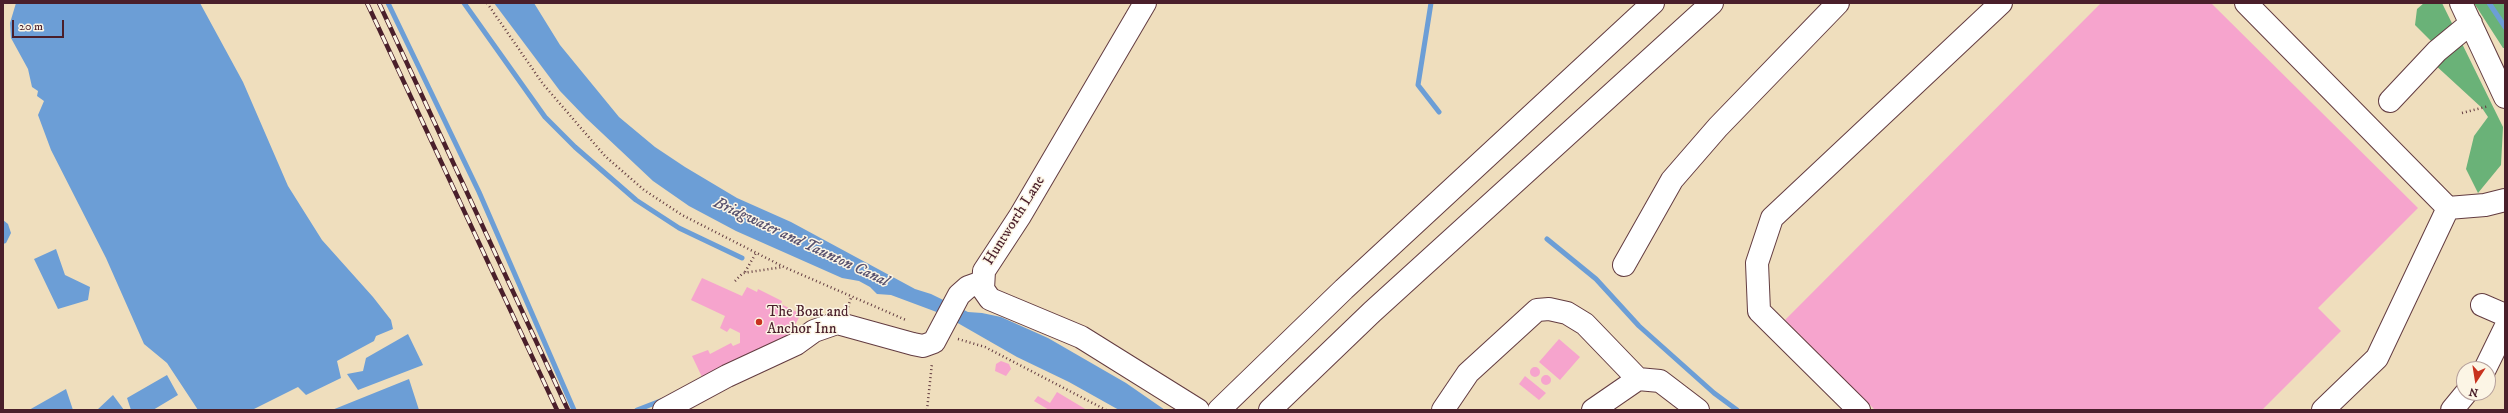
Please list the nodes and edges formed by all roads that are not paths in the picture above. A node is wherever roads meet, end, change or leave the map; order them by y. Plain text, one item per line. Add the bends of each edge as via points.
1 (1145, 3) edge
2 (1653, 3) edge
3 (1712, 3) edge
4 (1838, 3) edge
5 (2001, 3) edge
6 (2246, 3) edge
7 (2461, 3) edge
8 (2471, 23) junction
9 (2502, 94) edge
10 (2390, 101) dead end
11 (2505, 200) edge
12 (2448, 208) junction
13 (1624, 265) dead end
14 (982, 282) junction
15 (2482, 305) dead end
16 (2505, 315) edge
17 (2505, 328) edge
18 (2489, 361) edge
19 (1638, 379) junction
20 (2459, 401) edge
21 (664, 410) edge
22 (1198, 410) edge
23 (1218, 410) edge
24 (1270, 410) edge
25 (1443, 410) edge
26 (1593, 410) edge
27 (1698, 410) edge
28 (1859, 410) edge
29 (2323, 410) edge
30 (2452, 410) edge

1 - 14 main road, Huntworth Lane via 1020,216 984,271
2 - 23 main road via 1344,289
3 - 24 main road via 1372,312
4 - 13 main road via 1718,127 1672,180
5 - 28 main road via 1772,218 1757,263 1759,311
6 - 12 main road
7 - 8 main road
8 - 9 main road
8 - 10 main road via 2437,51
11 - 12 main road via 2485,205
12 - 29 main road via 2377,358
14 - 21 main road via 968,287 959,295 941,331 923,346 837,323 814,331 796,344 727,376
14 - 22 main road, Huntworth Lane via 985,295 990,299 1081,338
15 - 16 main road
17 - 18 main road
19 - 25 main road via 1585,324 1567,313 1549,309 1537,310 1468,373
19 - 26 main road
19 - 27 main road via 1660,381
20 - 30 main road

